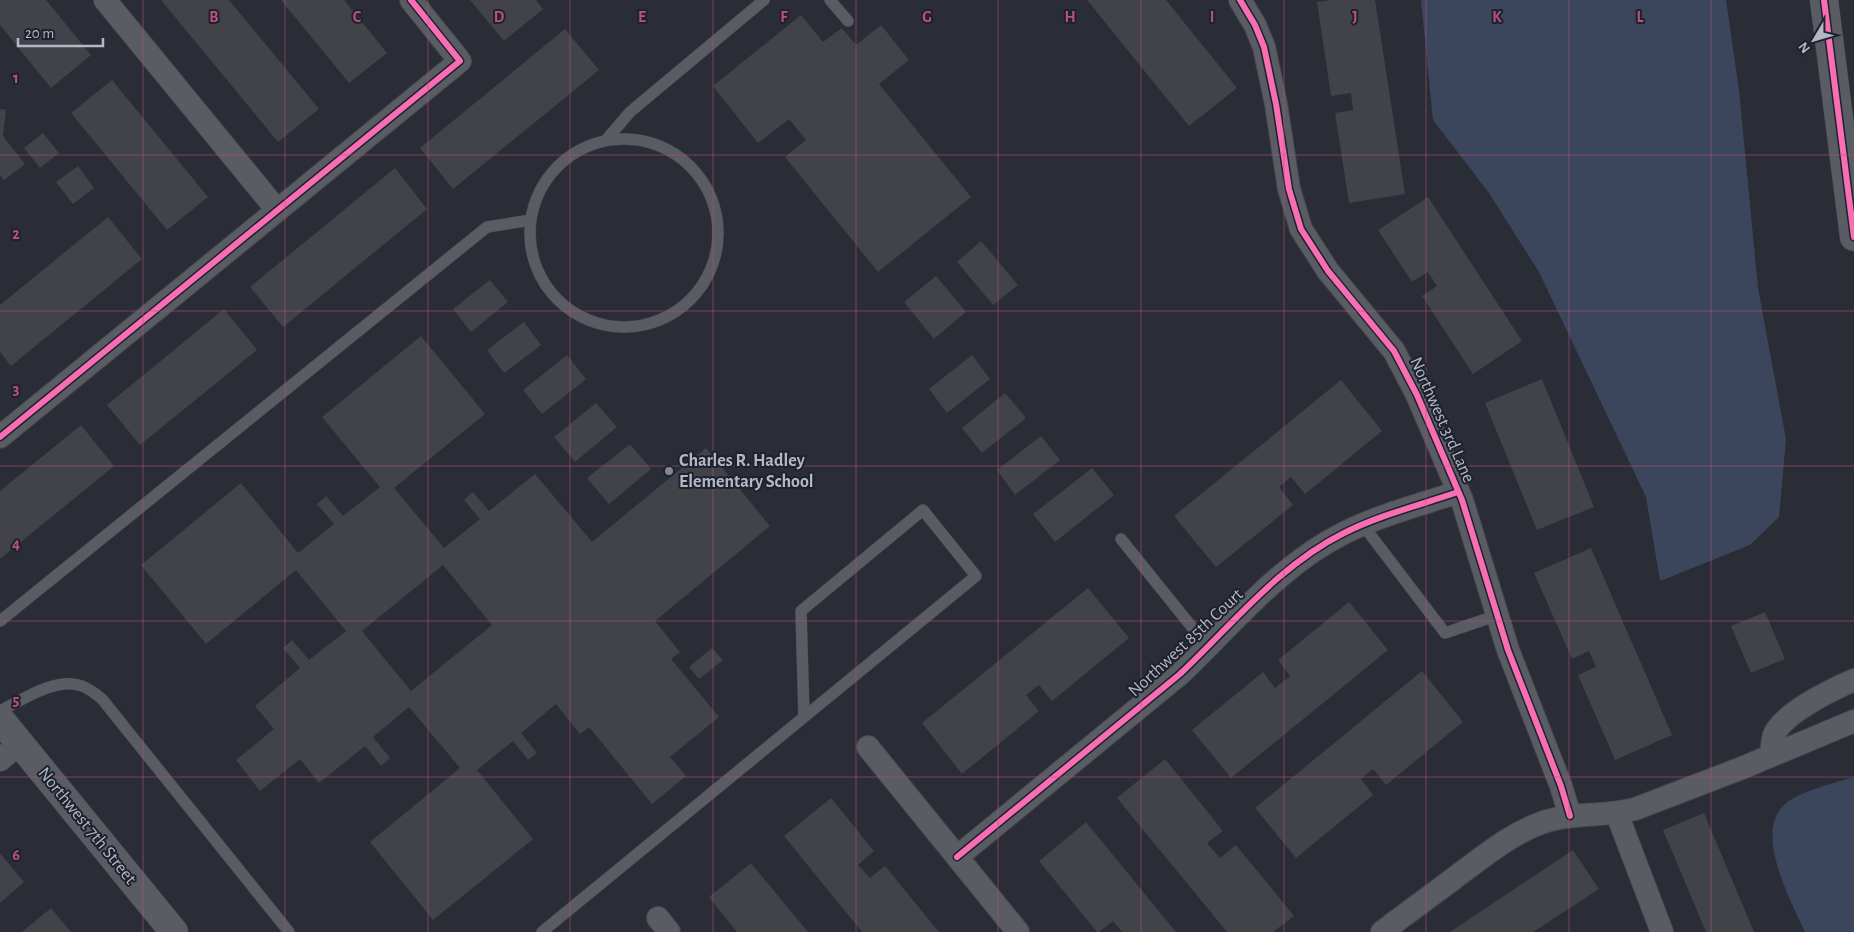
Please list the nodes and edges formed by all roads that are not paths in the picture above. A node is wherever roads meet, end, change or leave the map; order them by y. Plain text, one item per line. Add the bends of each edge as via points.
1 (105, 0) edge
2 (411, 0) edge
3 (764, 0) edge
4 (830, 0) edge
5 (1240, 0) edge
6 (1824, 0) edge
7 (848, 21) dead end
8 (1844, 78) edge
9 (607, 140) junction
10 (277, 210) junction
11 (530, 220) junction
12 (1854, 237) edge
13 (0, 436) edge
14 (1458, 492) junction
15 (1363, 525) junction
16 (1122, 539) dead end
17 (1498, 615) junction
18 (0, 621) edge
19 (1208, 647) junction
20 (1854, 680) edge
21 (0, 711) edge
22 (804, 717) junction
23 (0, 719) edge
24 (1854, 721) edge
25 (868, 747) dead end
26 (10, 752) edge
27 (1771, 755) junction
28 (1618, 814) junction
29 (1570, 816) junction
30 (957, 857) junction
31 (165, 929) edge
32 (289, 932) edge
33 (542, 932) edge
34 (1018, 932) edge
35 (1382, 932) edge
36 (1662, 932) edge

1 - 10 street
2 - 10 street via 460,61
3 - 9 lane via 630,112
4 - 7 lane
5 - 14 street, Northwest 3rd Lane via 1255,25 1266,55 1289,189 1301,229 1328,271 1398,358
6 - 8 street
8 - 12 street
9 - 11 lane via 584,147 564,159 548,176
9 - 11 lane via 631,138 654,143 693,169 707,188 716,210 719,234 716,258 692,298 674,313 653,323 630,327 606,325 584,317 564,305 536,267
10 - 13 street
11 - 18 lane via 487,227
14 - 15 street, Northwest 85th Court
14 - 17 street, Northwest 3rd Lane
15 - 17 lane via 1445,633
15 - 19 street, Northwest 85th Court via 1323,545 1277,578
16 - 19 lane
17 - 29 street, Northwest 3rd Lane
19 - 30 street, Northwest 85th Court via 1147,702
20 - 27 street via 1820,696 1786,720 1774,734
21 - 32 lane via 60,684 71,683 91,690 102,699
22 - 22 lane via 976,576 923,510 801,611
22 - 33 lane
23 - 26 street, Northwest 7th Street
24 - 27 street
25 - 30 street
26 - 31 street, Northwest 7th Street
27 - 28 street
28 - 29 street
28 - 36 street
29 - 35 street via 1542,822 1508,839
30 - 34 street

